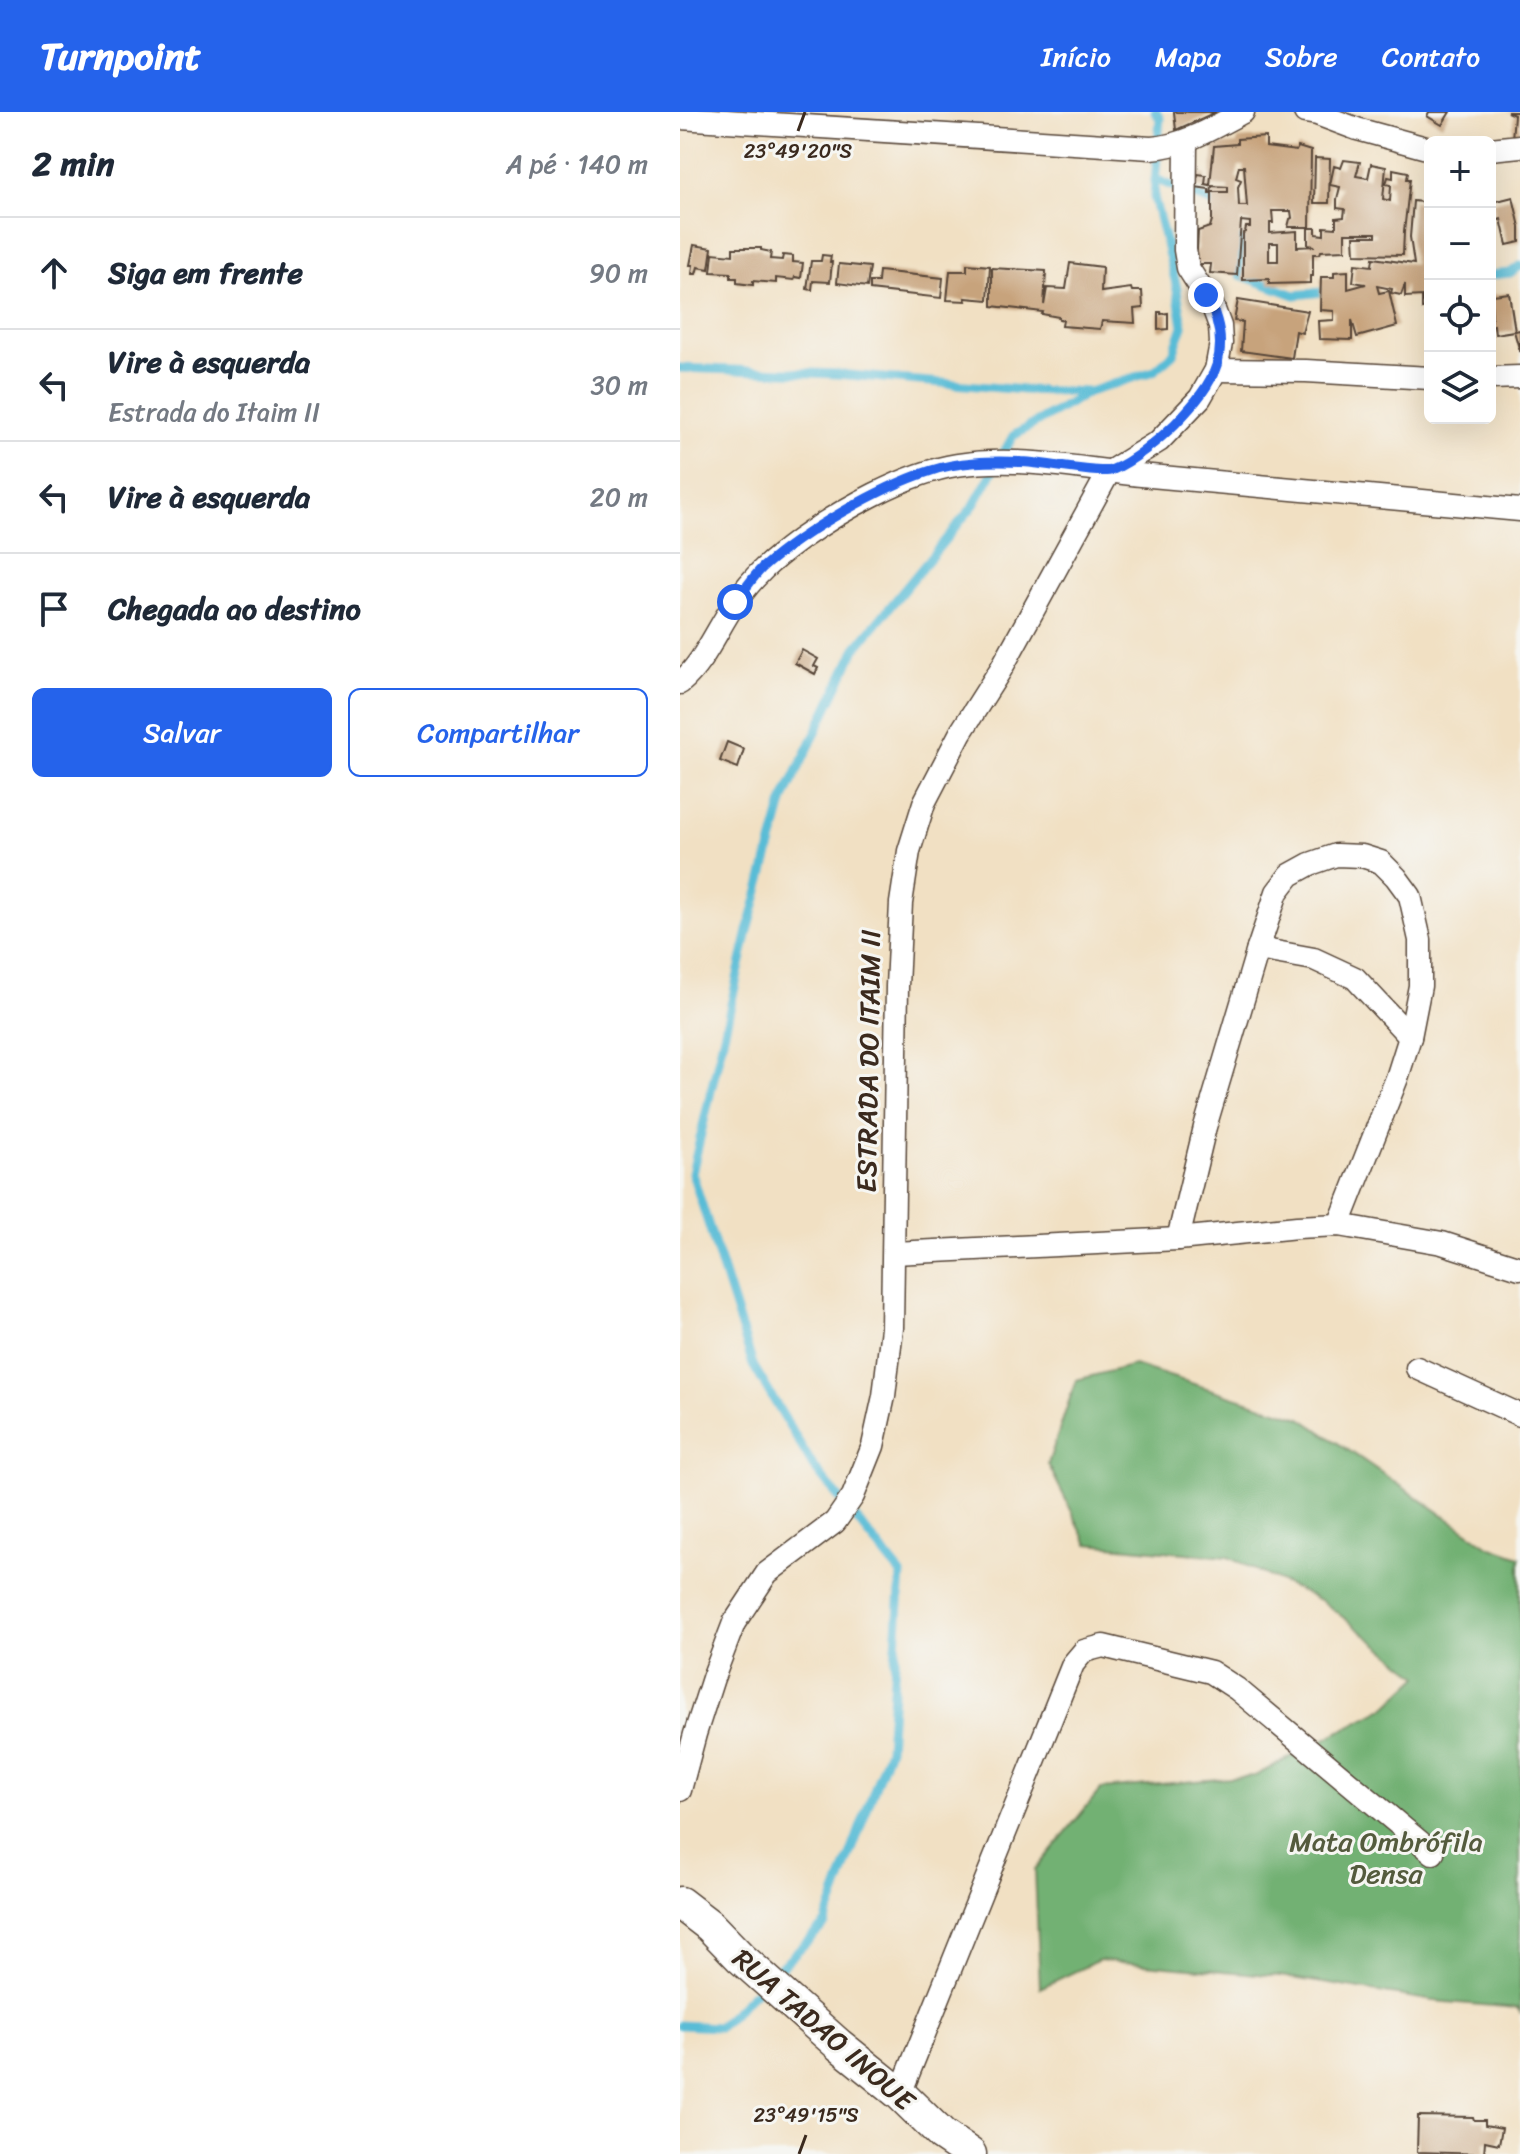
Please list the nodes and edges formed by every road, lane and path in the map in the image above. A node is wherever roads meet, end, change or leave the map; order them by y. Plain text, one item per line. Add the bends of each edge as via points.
1 (1243, 112) edge
2 (1305, 112) edge
3 (680, 118) edge
4 (902, 122) edge
5 (1170, 144) junction
6 (1520, 146) edge
7 (1424, 148) edge
8 (1496, 148) edge
9 (1216, 370) junction
10 (1520, 377) edge
11 (1424, 378) edge
12 (1496, 378) edge
13 (1109, 472) junction
14 (1520, 510) edge
15 (680, 683) edge
16 (1258, 949) junction
17 (1410, 1037) junction
18 (1339, 1225) junction
19 (1178, 1239) junction
20 (894, 1253) junction
21 (1520, 1268) edge
22 (1417, 1368) dead end
23 (1520, 1415) edge
24 (680, 1790) edge
25 (1433, 1853) dead end
26 (680, 1903) edge
27 (900, 2094) junction
28 (970, 2154) edge

1 - 5 street
2 - 7 street
3 - 4 street
4 - 5 street
5 - 9 street via 1189,270 1220,326
6 - 8 street
9 - 11 street
9 - 13 street, ESTRADA DO ITAIM II via 1200,398 1159,441
10 - 12 street
13 - 14 street
13 - 15 street via 987,462 932,470 903,481 841,513 760,570
13 - 20 street, ESTRADA DO ITAIM II via 961,732 924,803 909,851 897,986
16 - 17 street via 1314,959 1355,978
16 - 17 street via 1277,892 1290,875 1336,855 1381,862 1410,896 1420,940 1420,986
16 - 19 street
17 - 18 street
18 - 19 street
18 - 21 street via 1442,1243
19 - 20 street
20 - 24 street, ESTRADA DO ITAIM II via 892,1328 873,1446 853,1496 835,1522 767,1573 734,1623
22 - 23 street
25 - 27 street via 1211,1672 1103,1646 1084,1651 1073,1664
26 - 27 street, RUA TADAO INOUE
27 - 28 street, RUA TADAO INOUE

